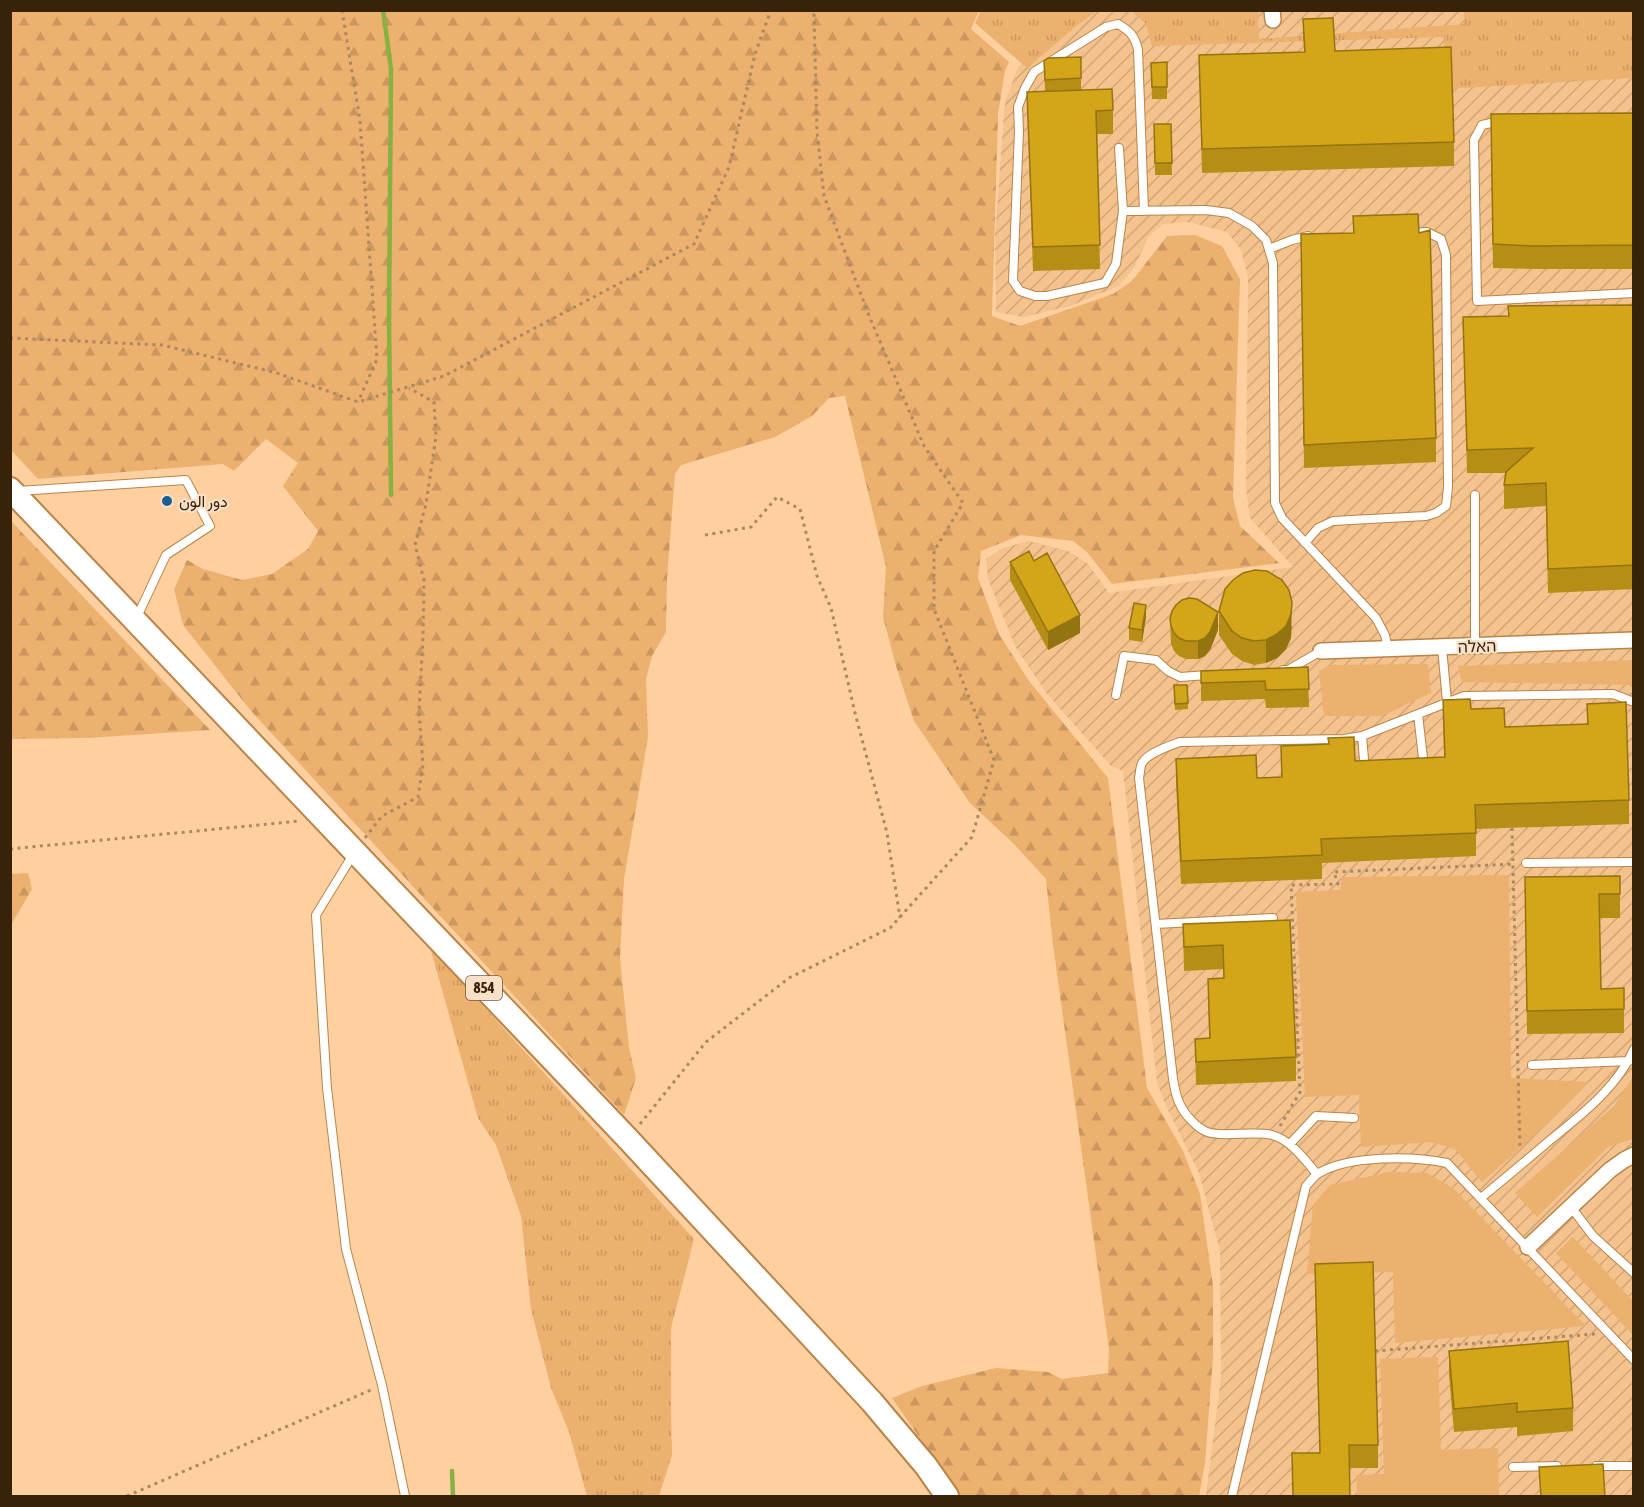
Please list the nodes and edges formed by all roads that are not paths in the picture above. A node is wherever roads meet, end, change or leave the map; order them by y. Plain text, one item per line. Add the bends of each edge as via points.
1 (1507, 121) edge
2 (1119, 148) dead end
3 (1123, 211) junction
4 (1144, 211) junction
5 (1404, 233) edge
6 (1311, 235) edge
7 (1269, 249) junction
8 (1634, 293) edge
9 (12, 490) edge
10 (1475, 495) dead end
11 (1305, 543) junction
12 (135, 621) junction
13 (1634, 640) edge
14 (1475, 646) junction
15 (1442, 647) junction
16 (1388, 649) junction
17 (1321, 651) joint
18 (1277, 671) edge
19 (1212, 675) edge
20 (1116, 695) dead end
21 (1447, 702) junction
22 (1634, 702) edge
23 (1418, 714) junction
24 (1362, 736) junction
25 (1412, 768) edge
26 (1377, 771) edge
27 (354, 852) junction
28 (1634, 862) edge
29 (1526, 863) road end
30 (1273, 918) edge
31 (1156, 924) junction
32 (1634, 1049) edge
33 (1629, 1061) junction
34 (1532, 1065) dead end
35 (1354, 1118) dead end
36 (1290, 1144) junction
37 (1634, 1155) edge
38 (1317, 1174) junction
39 (1481, 1198) junction
40 (1571, 1207) junction
41 (1528, 1247) junction
42 (1634, 1273) edge
43 (1634, 1360) edge
44 (1568, 1466) edge
45 (1590, 1466) edge
46 (1634, 1466) edge
47 (1513, 1467) dead end
48 (405, 1497) edge
49 (947, 1497) edge
50 (1232, 1497) edge

1 - 8 lane via 1482,125 1474,140 1478,301
2 - 3 lane
3 - 4 lane
3 - 4 lane via 1116,264 1105,283 1047,296 1020,291 1014,281 1018,107 1024,88 1034,72 1106,27 1118,24 1135,39 1138,50
4 - 7 lane via 1229,213 1252,226
5 - 11 lane via 1427,232 1441,239 1446,255 1446,506 1426,516 1333,521 1318,528
6 - 7 lane
7 - 11 lane via 1273,262 1275,503 1282,518
9 - 12 main road, 854
9 - 12 lane via 186,480 210,526 166,555
10 - 14 lane
11 - 16 lane via 1376,618
12 - 27 main road, 854
13 - 14 street, האלה
14 - 15 street, האלה
15 - 16 street, האלה
15 - 21 lane
16 - 17 street, האלה
17 - 18 lane via 1288,670
19 - 20 lane via 1180,677 1156,660 1124,656
21 - 22 lane via 1464,696 1613,694
21 - 23 lane
23 - 24 lane
23 - 25 lane via 1424,767
24 - 26 lane via 1365,772
24 - 31 lane via 1180,742 1143,763 1139,778
27 - 48 lane via 316,915 327,1088 346,1249 382,1385
27 - 49 main road, 854 via 872,1402
28 - 29 lane
30 - 31 lane
31 - 36 lane via 1176,1099 1203,1131 1274,1135
32 - 33 lane
33 - 34 lane
33 - 39 lane via 1597,1100
35 - 36 lane via 1316,1116
36 - 38 lane
37 - 40 street via 1610,1170
38 - 39 lane via 1360,1160 1426,1159 1447,1163
38 - 50 lane via 1306,1186
39 - 41 lane
40 - 41 street
40 - 42 lane via 1593,1236
41 - 43 lane
44 - 47 lane
45 - 46 lane

